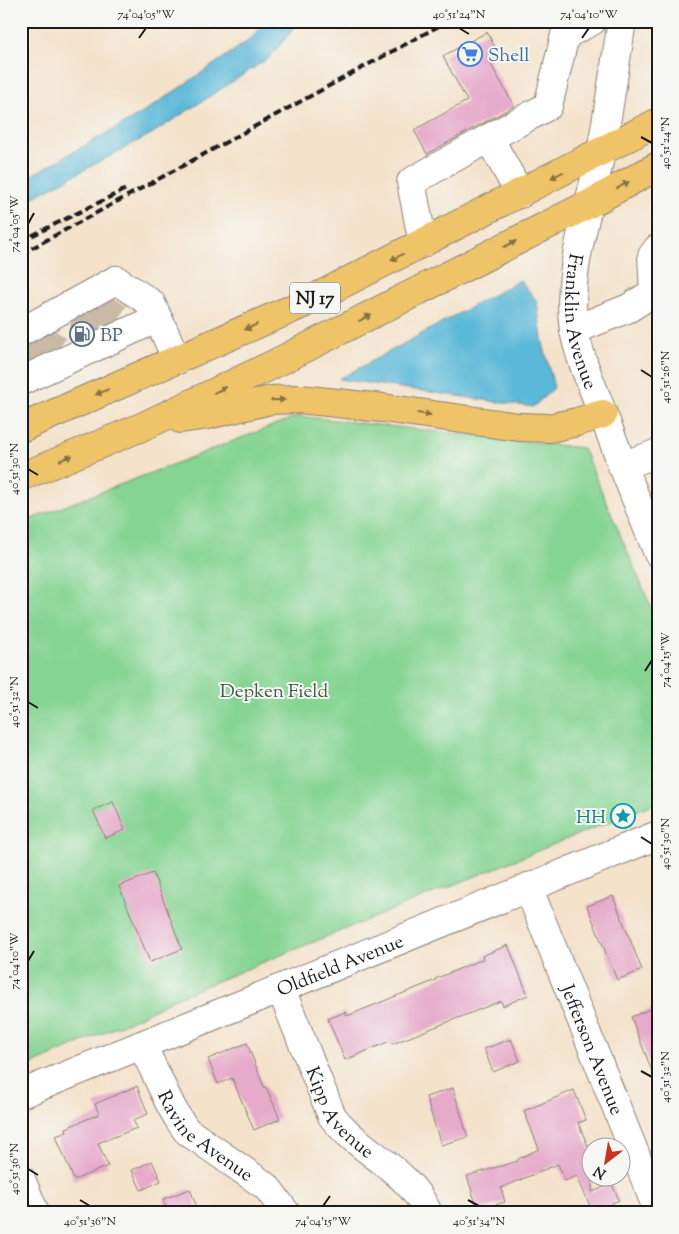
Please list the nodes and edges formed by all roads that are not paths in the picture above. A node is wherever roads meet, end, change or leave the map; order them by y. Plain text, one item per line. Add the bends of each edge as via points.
1 (592, 21) edge
2 (622, 21) edge
3 (658, 122) edge
4 (488, 138) junction
5 (601, 153) junction
6 (658, 166) edge
7 (520, 194) junction
8 (589, 204) junction
9 (423, 243) junction
10 (658, 248) edge
11 (106, 317) junction
12 (574, 330) junction
13 (28, 332) tunnel mouth
14 (177, 360) junction
15 (48, 363) edge
16 (603, 414) junction
17 (144, 426) junction
18 (21, 428) edge
19 (658, 453) edge
20 (622, 466) junction
21 (21, 477) edge
22 (658, 553) edge
23 (658, 835) edge
24 (528, 887) junction
25 (281, 989) junction
26 (141, 1045) junction
27 (21, 1094) edge
28 (21, 1179) edge
29 (658, 1211) edge
30 (35, 1213) edge
31 (286, 1213) edge
32 (428, 1213) edge

1 - 4 street via 565,36 548,106
2 - 5 street, Franklin Avenue
3 - 5 highway, NJ 17
4 - 7 street
4 - 9 street via 410,182
5 -> 7 highway, NJ 17
5 - 8 street, Franklin Avenue
8 -> 6 highway, NJ 17
7 - 9 highway, NJ 17
8 - 12 street, Franklin Avenue via 578,253
17 -> 8 highway, NJ 17 via 278,362
9 -> 14 highway, NJ 17 via 305,303
10 - 12 street via 652,256 654,292 630,308
11 - 13 street
11 - 14 street
11 - 15 street
12 - 16 street, Franklin Avenue
14 -> 18 highway, NJ 17
17 -> 16 highway via 271,400 300,399 526,428 549,428
16 - 20 street, Franklin Avenue
21 -> 17 highway, NJ 17
19 - 20 street
20 - 22 street, Franklin Avenue
23 - 24 street, Oldfield Avenue
24 - 25 street, Oldfield Avenue
24 - 29 street, Jefferson Avenue
25 - 26 street, Oldfield Avenue
25 - 32 street, Kipp Avenue via 332,1116 343,1130 402,1176
26 - 27 street, Oldfield Avenue
26 - 31 street, Ravine Avenue via 187,1131 267,1187
28 - 30 street

